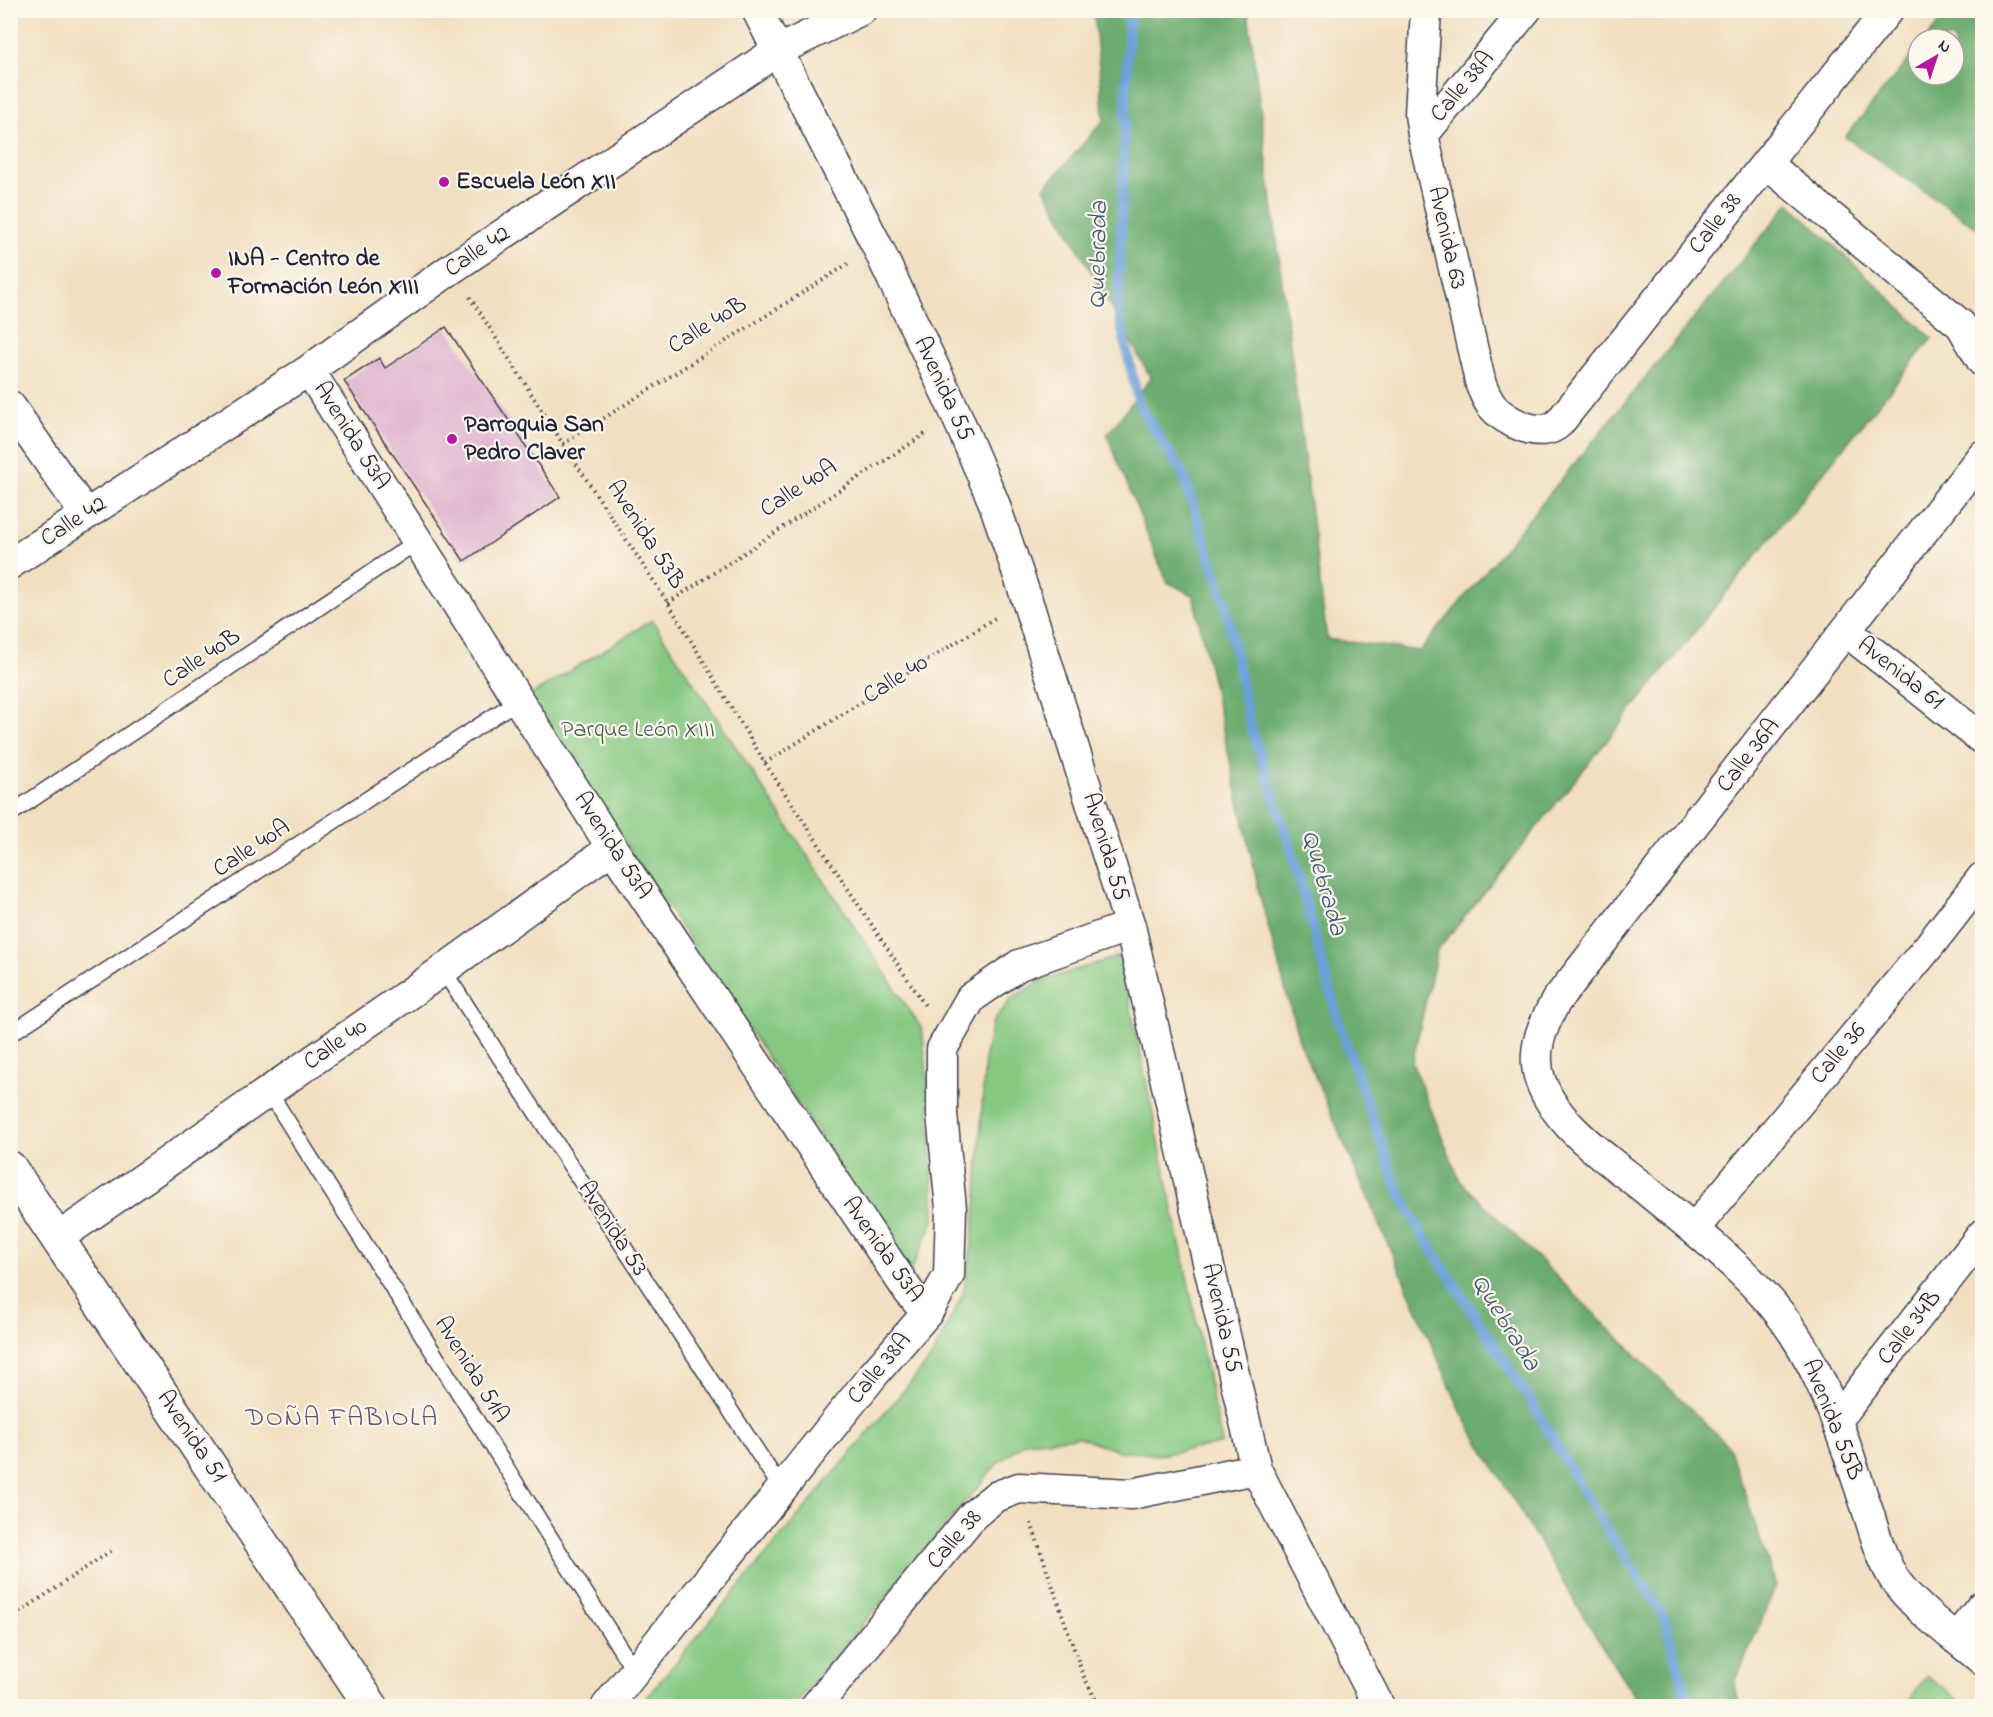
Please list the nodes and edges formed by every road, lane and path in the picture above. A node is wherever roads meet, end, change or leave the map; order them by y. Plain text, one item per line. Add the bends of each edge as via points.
1 (757, 10) edge
2 (861, 10) edge
3 (1426, 10) edge
4 (1526, 10) edge
5 (1888, 10) edge
6 (777, 51) junction
7 (1423, 135) junction
8 (1766, 163) junction
9 (877, 246) junction
10 (451, 269) junction
11 (1983, 361) edge
12 (309, 370) junction
13 (10, 406) edge
14 (956, 414) junction
15 (1540, 430) joint
16 (562, 444) junction
17 (1983, 456) edge
18 (86, 515) junction
19 (418, 541) junction
20 (10, 564) edge
21 (1026, 597) junction
22 (668, 603) junction
23 (1846, 631) junction
24 (517, 701) junction
25 (1983, 739) edge
26 (765, 763) junction
27 (10, 814) edge
28 (612, 849) junction
29 (1983, 878) edge
30 (1130, 926) junction
31 (443, 970) junction
32 (10, 1034) edge
33 (947, 1039) junction
34 (1537, 1065) joint
35 (269, 1092) junction
36 (10, 1168) edge
37 (1694, 1228) junction
38 (1983, 1235) edge
39 (58, 1238) junction
40 (927, 1313) junction
41 (1837, 1420) junction
42 (1256, 1469) junction
43 (781, 1488) junction
44 (1019, 1488) junction
45 (112, 1550) dead end
46 (1983, 1606) edge
47 (10, 1620) edge
48 (1956, 1639) junction
49 (1983, 1660) edge
50 (635, 1672) junction
51 (371, 1707) edge
52 (606, 1707) edge
53 (816, 1707) edge
54 (1099, 1707) edge
55 (1379, 1707) edge

1 - 6 street, Avenida 55
2 - 6 street, Calle 42
3 - 7 street, Avenida 63 via 1420,114
4 - 7 street, Calle 38A
5 - 8 street, Calle 38
6 - 9 street, Avenida 55
6 - 10 street, Calle 42
7 - 15 street, Avenida 63 via 1485,394 1505,417
8 - 11 street via 1961,325
8 - 15 street, Calle 38 via 1558,423 1549,430
9 - 14 street, Avenida 55
9 - 16 path, Calle 40B
10 - 12 street, Calle 42
10 - 16 path, Avenida 53B
12 - 18 street, Calle 42
12 - 19 street, Avenida 53A
13 - 18 street
14 - 21 street, Avenida 55 via 994,503
14 - 22 path, Calle 40A
16 - 22 path, Avenida 53B
17 - 23 street, Calle 36A
18 - 20 street, Calle 42
19 - 24 street, Avenida 53A
19 - 27 lane, Calle 40B
21 - 26 path, Calle 40
21 - 30 street, Avenida 55
22 - 26 path, Avenida 53B
23 - 25 street, Avenida 61
23 - 34 street, Calle 36A via 1556,1001 1544,1021
24 - 28 street, Avenida 53A
24 - 32 lane, Calle 40A
26 - 33 path, Avenida 53B
28 - 31 street, Calle 40
28 - 40 street, Avenida 53A via 909,1292
29 - 37 street, Calle 36
30 - 33 street, Calle 38A via 1019,965 971,998
30 - 42 street, Avenida 55
31 - 35 street, Calle 40
31 - 43 lane, Avenida 53
33 - 40 street, Calle 38A via 942,1049 942,1114 951,1209 949,1275
34 - 37 street, Avenida 55B via 1549,1099 1571,1129
35 - 39 street, Calle 40
35 - 50 lane, Avenida 51A
36 - 39 street, Avenida 51
37 - 41 street, Avenida 55B via 1771,1302 1814,1366
38 - 41 street, Calle 34B
39 - 51 street, Avenida 51
40 - 43 street, Calle 38A
41 - 48 street, Avenida 55B via 1887,1565 1903,1590
42 - 44 street, Calle 38 via 1131,1494
42 - 55 street, Avenida 55
43 - 50 street, Calle 38A
44 - 53 street, Calle 38 via 994,1497 973,1515
44 - 54 path via 1083,1675
45 - 47 path
46 - 48 street
48 - 49 street, Avenida 55B
50 - 52 street, Calle 38A

